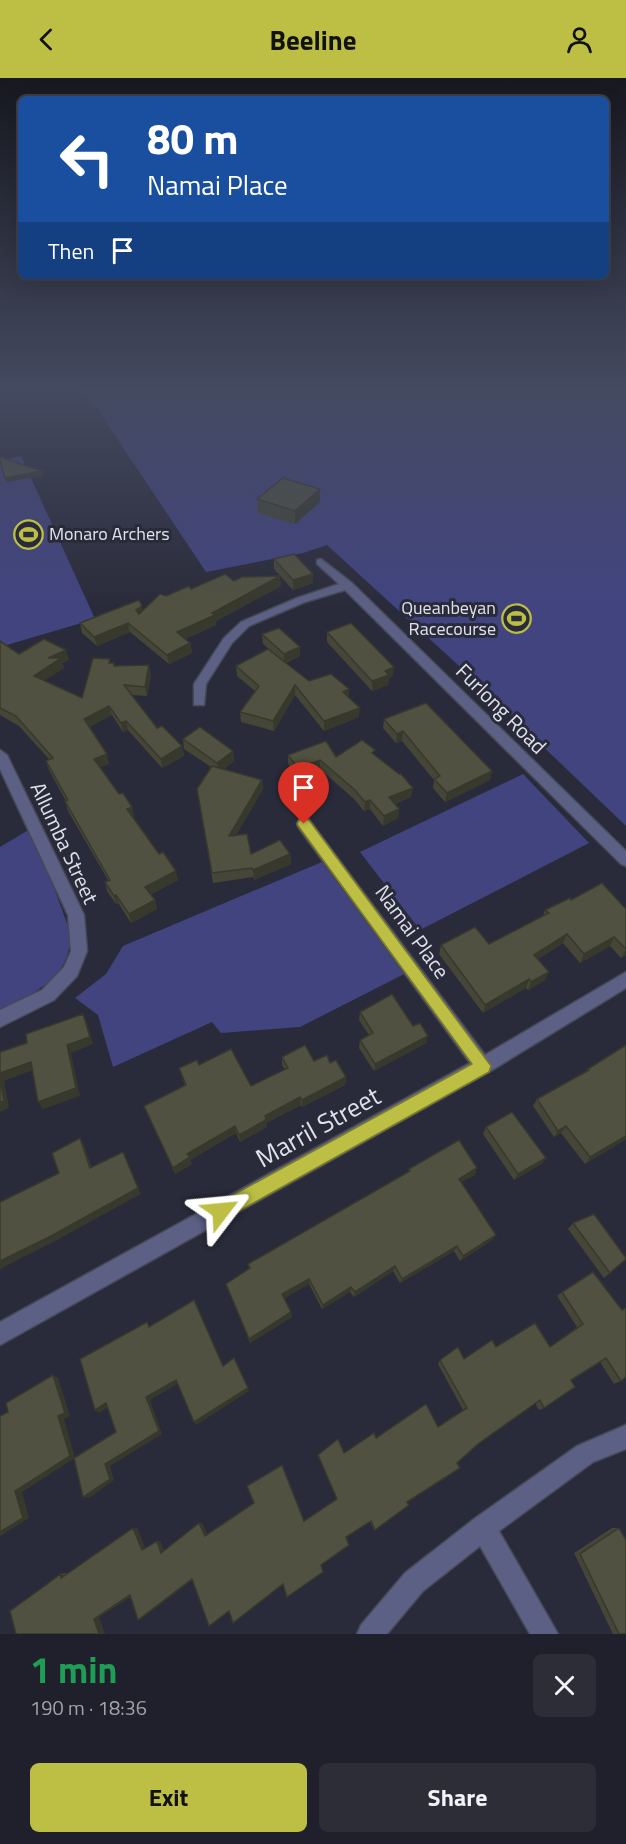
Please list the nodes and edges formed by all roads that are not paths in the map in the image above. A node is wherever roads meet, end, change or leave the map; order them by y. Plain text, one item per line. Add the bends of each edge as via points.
1 (321, 561) dead end
2 (348, 585) junction
3 (199, 702) dead end
4 (0, 755) edge
5 (304, 824) dead end
6 (626, 860) edge
7 (626, 979) edge
8 (0, 1019) edge
9 (483, 1066) junction
10 (0, 1334) edge
11 (626, 1437) edge
12 (483, 1528) junction
13 (370, 1634) edge
14 (545, 1634) edge

1 - 2 street, Furlong Road
2 - 3 street via 245,624 228,641 200,684
2 - 6 street, Furlong Road
4 - 8 street, Allumba Street via 76,915 79,951 71,972 48,995
5 - 9 street, Namai Place
7 - 9 street, Marril Street
9 - 10 street, Marril Street
11 - 12 street via 585,1454
12 - 13 street via 414,1582
12 - 14 street

